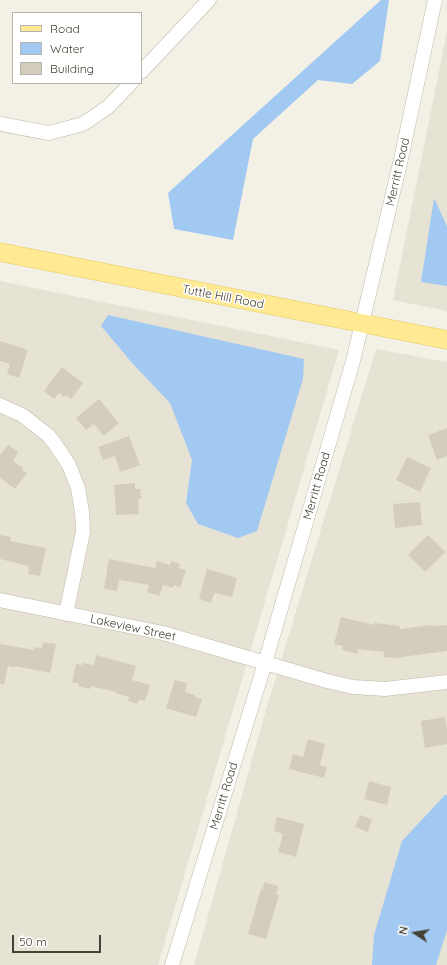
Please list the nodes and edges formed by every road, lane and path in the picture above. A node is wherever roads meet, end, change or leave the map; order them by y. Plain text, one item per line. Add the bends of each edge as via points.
1 (435, 0) edge
2 (205, 1) edge
3 (142, 71) edge
4 (130, 84) edge
5 (0, 124) edge
6 (0, 252) edge
7 (362, 324) junction
8 (447, 340) edge
9 (0, 405) edge
10 (0, 600) edge
11 (66, 614) junction
12 (265, 662) junction
13 (447, 682) edge
14 (172, 965) edge

1 - 7 street, Merritt Road
2 - 3 street
4 - 5 street via 108,107 82,124 49,133
6 - 7 main road, Tuttle Hill Road
7 - 8 main road, Tuttle Hill Road
7 - 12 street, Merritt Road
9 - 11 street via 22,415 52,440 69,465 78,488 82,532
10 - 11 street, Lakeview Street
11 - 12 street, Lakeview Street via 163,633
12 - 13 street, Lakeview Street via 354,687 384,689
12 - 14 street, Merritt Road

